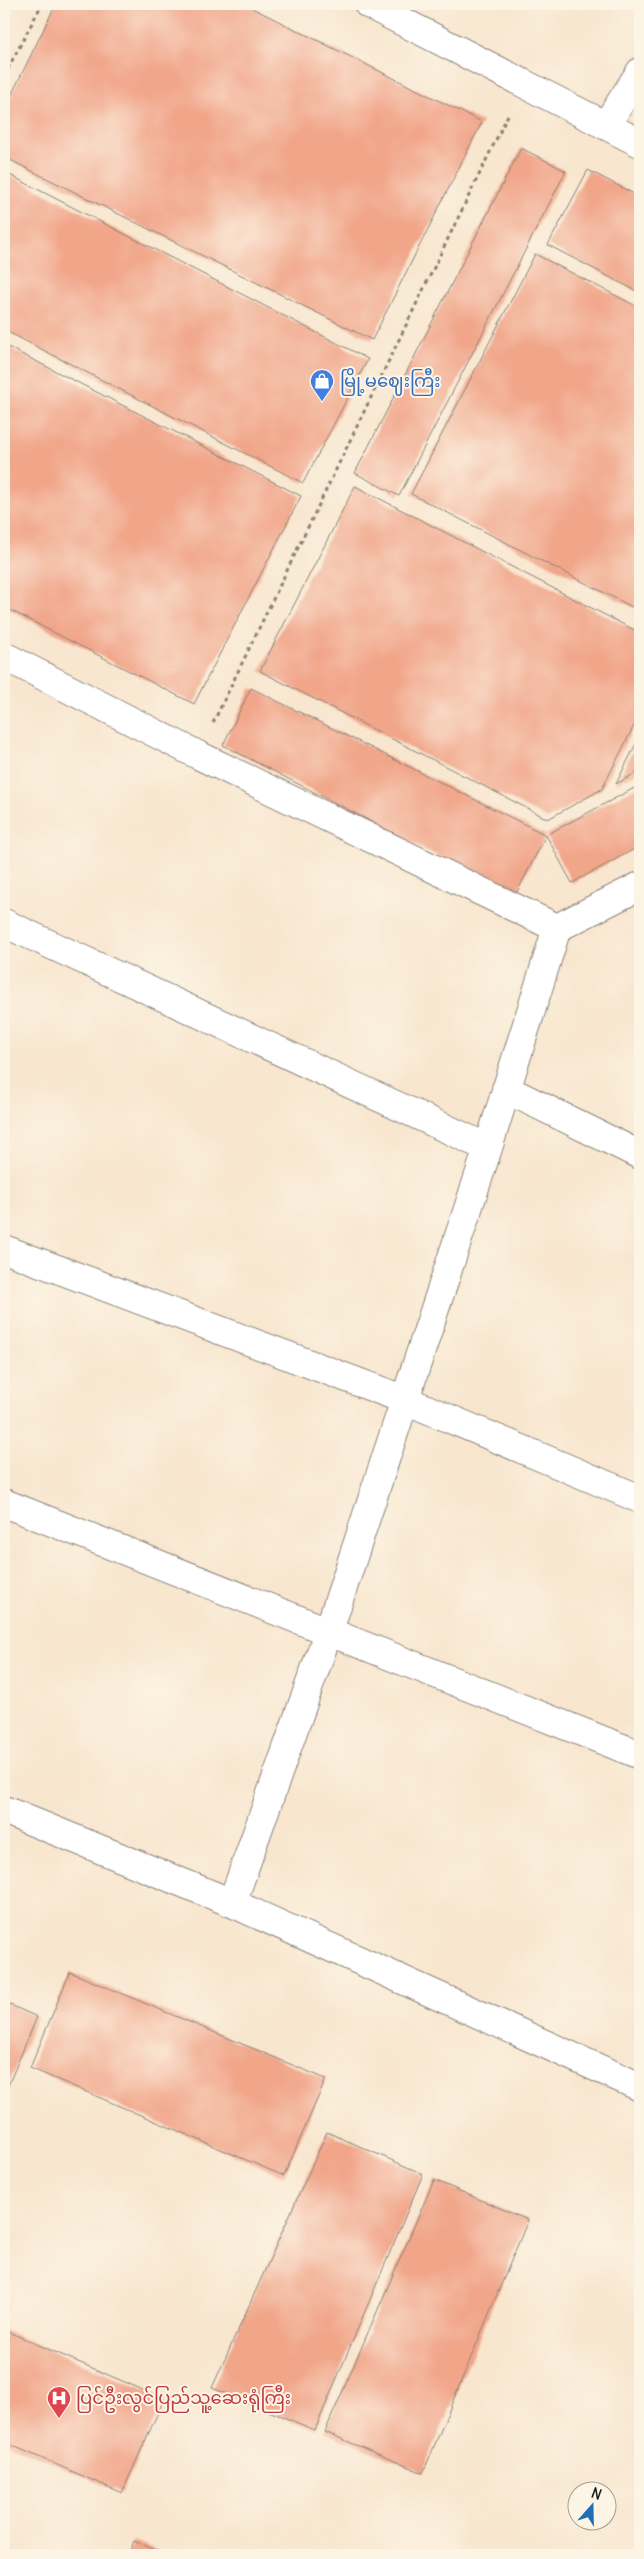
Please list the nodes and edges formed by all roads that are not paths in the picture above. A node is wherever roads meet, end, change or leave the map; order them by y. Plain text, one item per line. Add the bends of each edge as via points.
1 (368, 4) edge
2 (640, 72) edge
3 (606, 125) junction
4 (640, 143) edge
5 (4, 656) edge
6 (640, 886) edge
7 (4, 923) edge
8 (556, 928) junction
9 (506, 1089) junction
10 (488, 1148) junction
11 (640, 1154) edge
12 (4, 1249) edge
13 (404, 1399) junction
14 (640, 1498) edge
15 (4, 1503) edge
16 (329, 1630) junction
17 (640, 1755) edge
18 (4, 1810) edge
19 (232, 1903) junction
20 (640, 2086) edge

1 - 3 street
2 - 3 street
3 - 4 street
5 - 8 street via 198,755
6 - 8 street
7 - 10 street
8 - 9 street
9 - 10 street
9 - 11 street
10 - 13 street
12 - 13 street
13 - 14 street
13 - 16 street
15 - 16 street
16 - 17 street
16 - 19 street
18 - 19 street
19 - 20 street

